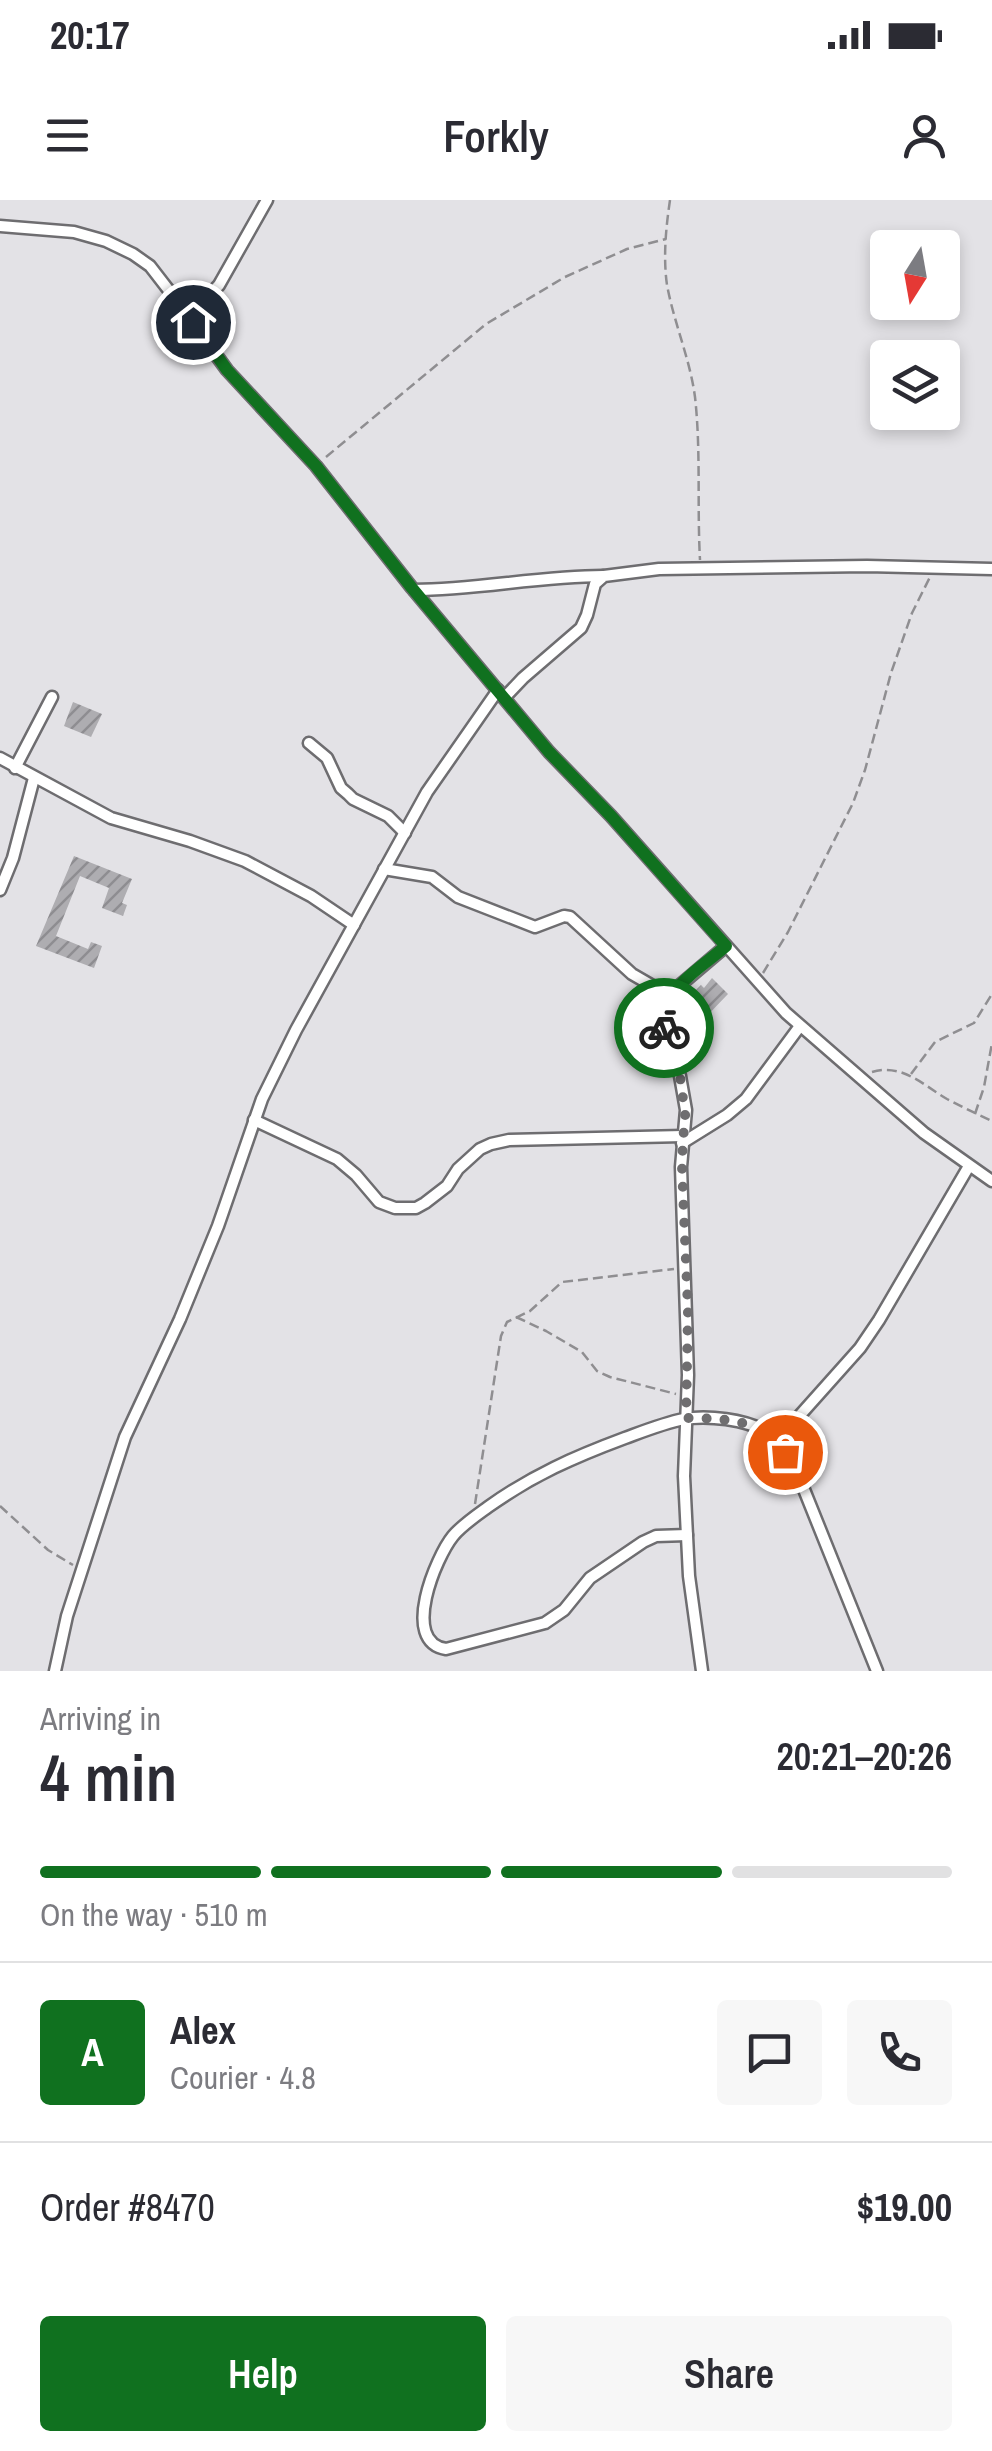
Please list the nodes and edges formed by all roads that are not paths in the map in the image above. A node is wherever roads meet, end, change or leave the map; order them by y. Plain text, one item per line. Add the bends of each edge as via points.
1 (267, 200) edge
2 (0, 226) edge
3 (189, 316) junction
4 (992, 569) edge
5 (604, 576) junction
6 (414, 590) junction
7 (501, 694) junction
8 (52, 698) dead end
9 (310, 742) dead end
10 (0, 758) edge
11 (15, 768) junction
12 (34, 778) junction
13 (404, 834) junction
14 (384, 870) junction
15 (0, 890) edge
16 (354, 925) junction
17 (726, 946) junction
18 (670, 996) junction
19 (800, 1026) junction
20 (254, 1120) junction
21 (683, 1140) junction
22 (968, 1166) junction
23 (992, 1181) edge
24 (686, 1418) junction
25 (777, 1441) junction
26 (688, 1535) junction
27 (55, 1671) edge
28 (702, 1671) edge
29 (877, 1671) edge

1 - 3 street via 219,284
2 - 3 street via 106,241 150,266
3 - 6 street
4 - 5 street via 700,568
5 - 6 street
5 - 7 street via 594,584 580,628
6 - 7 street
7 - 13 street via 427,792
7 - 17 street
8 - 11 street
9 - 13 street via 327,758 341,788 388,816
10 - 11 street
11 - 12 street
12 - 15 street
12 - 16 street via 111,818 245,861
13 - 14 street
14 - 16 street
14 - 18 street via 432,877 458,898 535,927 570,916 632,974
16 - 20 street
17 - 18 street
17 - 19 street
18 - 21 street via 663,1022 680,1076
19 - 21 street via 746,1100
19 - 22 street
20 - 21 street via 337,1159 380,1202 403,1209 444,1190 464,1163 492,1144
20 - 27 street via 218,1226 126,1437
21 - 24 street
22 - 23 street
22 - 25 street via 860,1348
24 - 25 street via 742,1422
24 - 26 street
24 - 26 street via 576,1456 472,1520 443,1552 424,1624 432,1644 446,1649 545,1624 590,1578 643,1542
25 - 29 street via 801,1482
26 - 28 street

